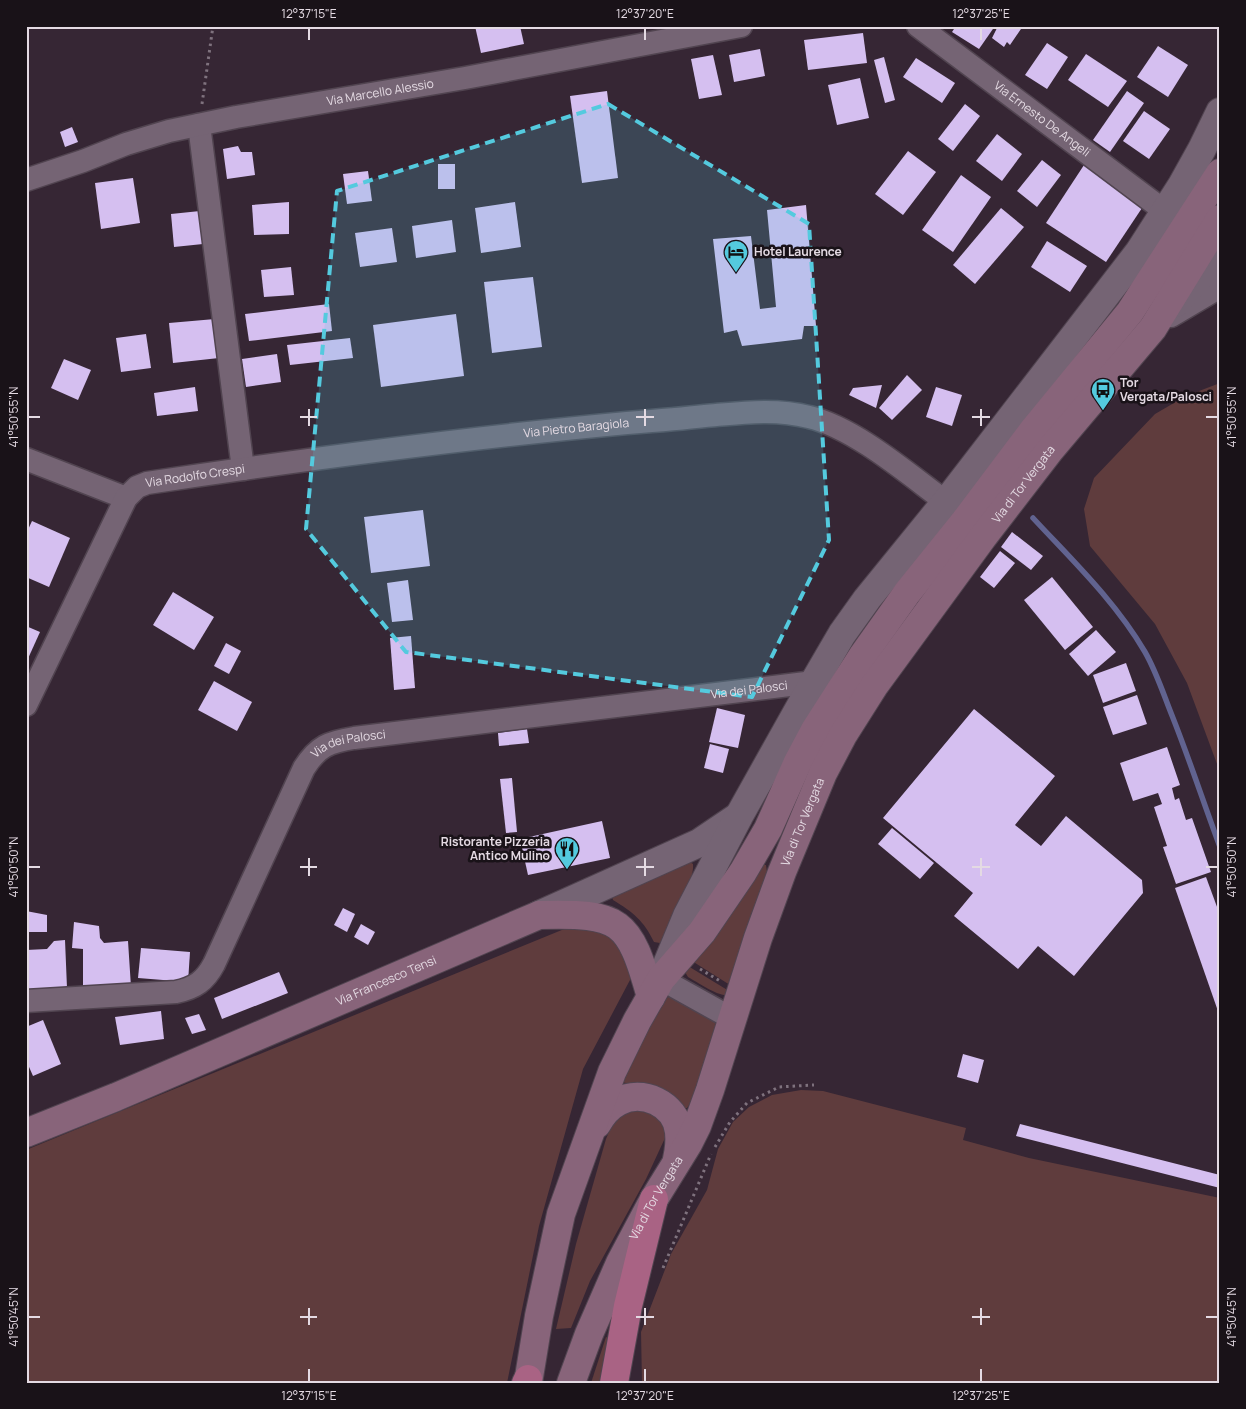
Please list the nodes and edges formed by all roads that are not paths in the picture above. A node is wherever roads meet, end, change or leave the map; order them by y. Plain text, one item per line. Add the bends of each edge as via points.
1 (741, 26) edge
2 (918, 26) edge
3 (1220, 112) edge
4 (199, 125) junction
5 (1220, 173) edge
6 (26, 180) edge
7 (1166, 212) junction
8 (1220, 220) edge
9 (1220, 254) edge
10 (1220, 286) edge
11 (1153, 328) junction
12 (26, 458) edge
13 (243, 469) junction
14 (126, 498) junction
15 (946, 502) junction
16 (814, 682) junction
17 (27, 701) edge
18 (739, 816) junction
19 (539, 915) junction
20 (656, 988) junction
21 (26, 1001) edge
22 (733, 1019) junction
23 (26, 1133) edge
24 (587, 1145) junction
25 (670, 1177) junction
26 (654, 1199) junction
27 (528, 1382) edge
28 (571, 1383) edge
29 (614, 1383) edge

1 - 4 street, Via Marcello Alessio
2 - 7 street, Via Ernesto De Angeli
3 - 7 street, Via di Tor Vergata
4 - 6 street, Via Marcello Alessio via 151,135
4 - 13 street, Via Rodolfo Crespi
5 - 20 main road, Via di Tor Vergata via 1130,312 1035,428 863,655 798,762 768,828 743,872 702,932
7 - 15 street, Via di Tor Vergata via 1090,317
8 - 11 main road, Via di Tor Vergata
9 - 11 street, Via di Tor Vergata
10 - 11 street
11 - 22 main road, Via di Tor Vergata via 1025,482 916,626 857,711 824,773 782,872
12 - 14 street
13 - 14 street, Via Rodolfo Crespi via 147,483 137,487
13 - 15 street, Via Pietro Baragiola via 523,434 774,412 821,420 844,430
14 - 17 street, Via Rodolfo Crespi
15 - 16 street, Via di Tor Vergata via 867,599
16 - 18 street, Via di Tor Vergata
16 - 21 street, Via dei Palosci via 326,744 313,754 304,768 214,964 203,981 176,992
18 - 19 street, Via Francesco Tensi via 699,843
18 - 20 street, Via di Tor Vergata via 687,916
19 - 20 main road via 586,915 618,925 628,935
19 - 23 main road, Via Francesco Tensi via 134,1090
20 - 22 street
20 - 24 main road, Via di Tor Vergata via 620,1054
22 - 25 main road, Via di Tor Vergata via 697,1126
24 - 25 main road via 599,1120 617,1102 638,1096 654,1100 669,1109 679,1131 676,1164
24 - 27 main road, Via di Tor Vergata via 561,1214
25 - 26 main road, Via di Tor Vergata
26 - 28 main road, Via di Tor Vergata via 616,1271
26 - 29 highway via 628,1306

